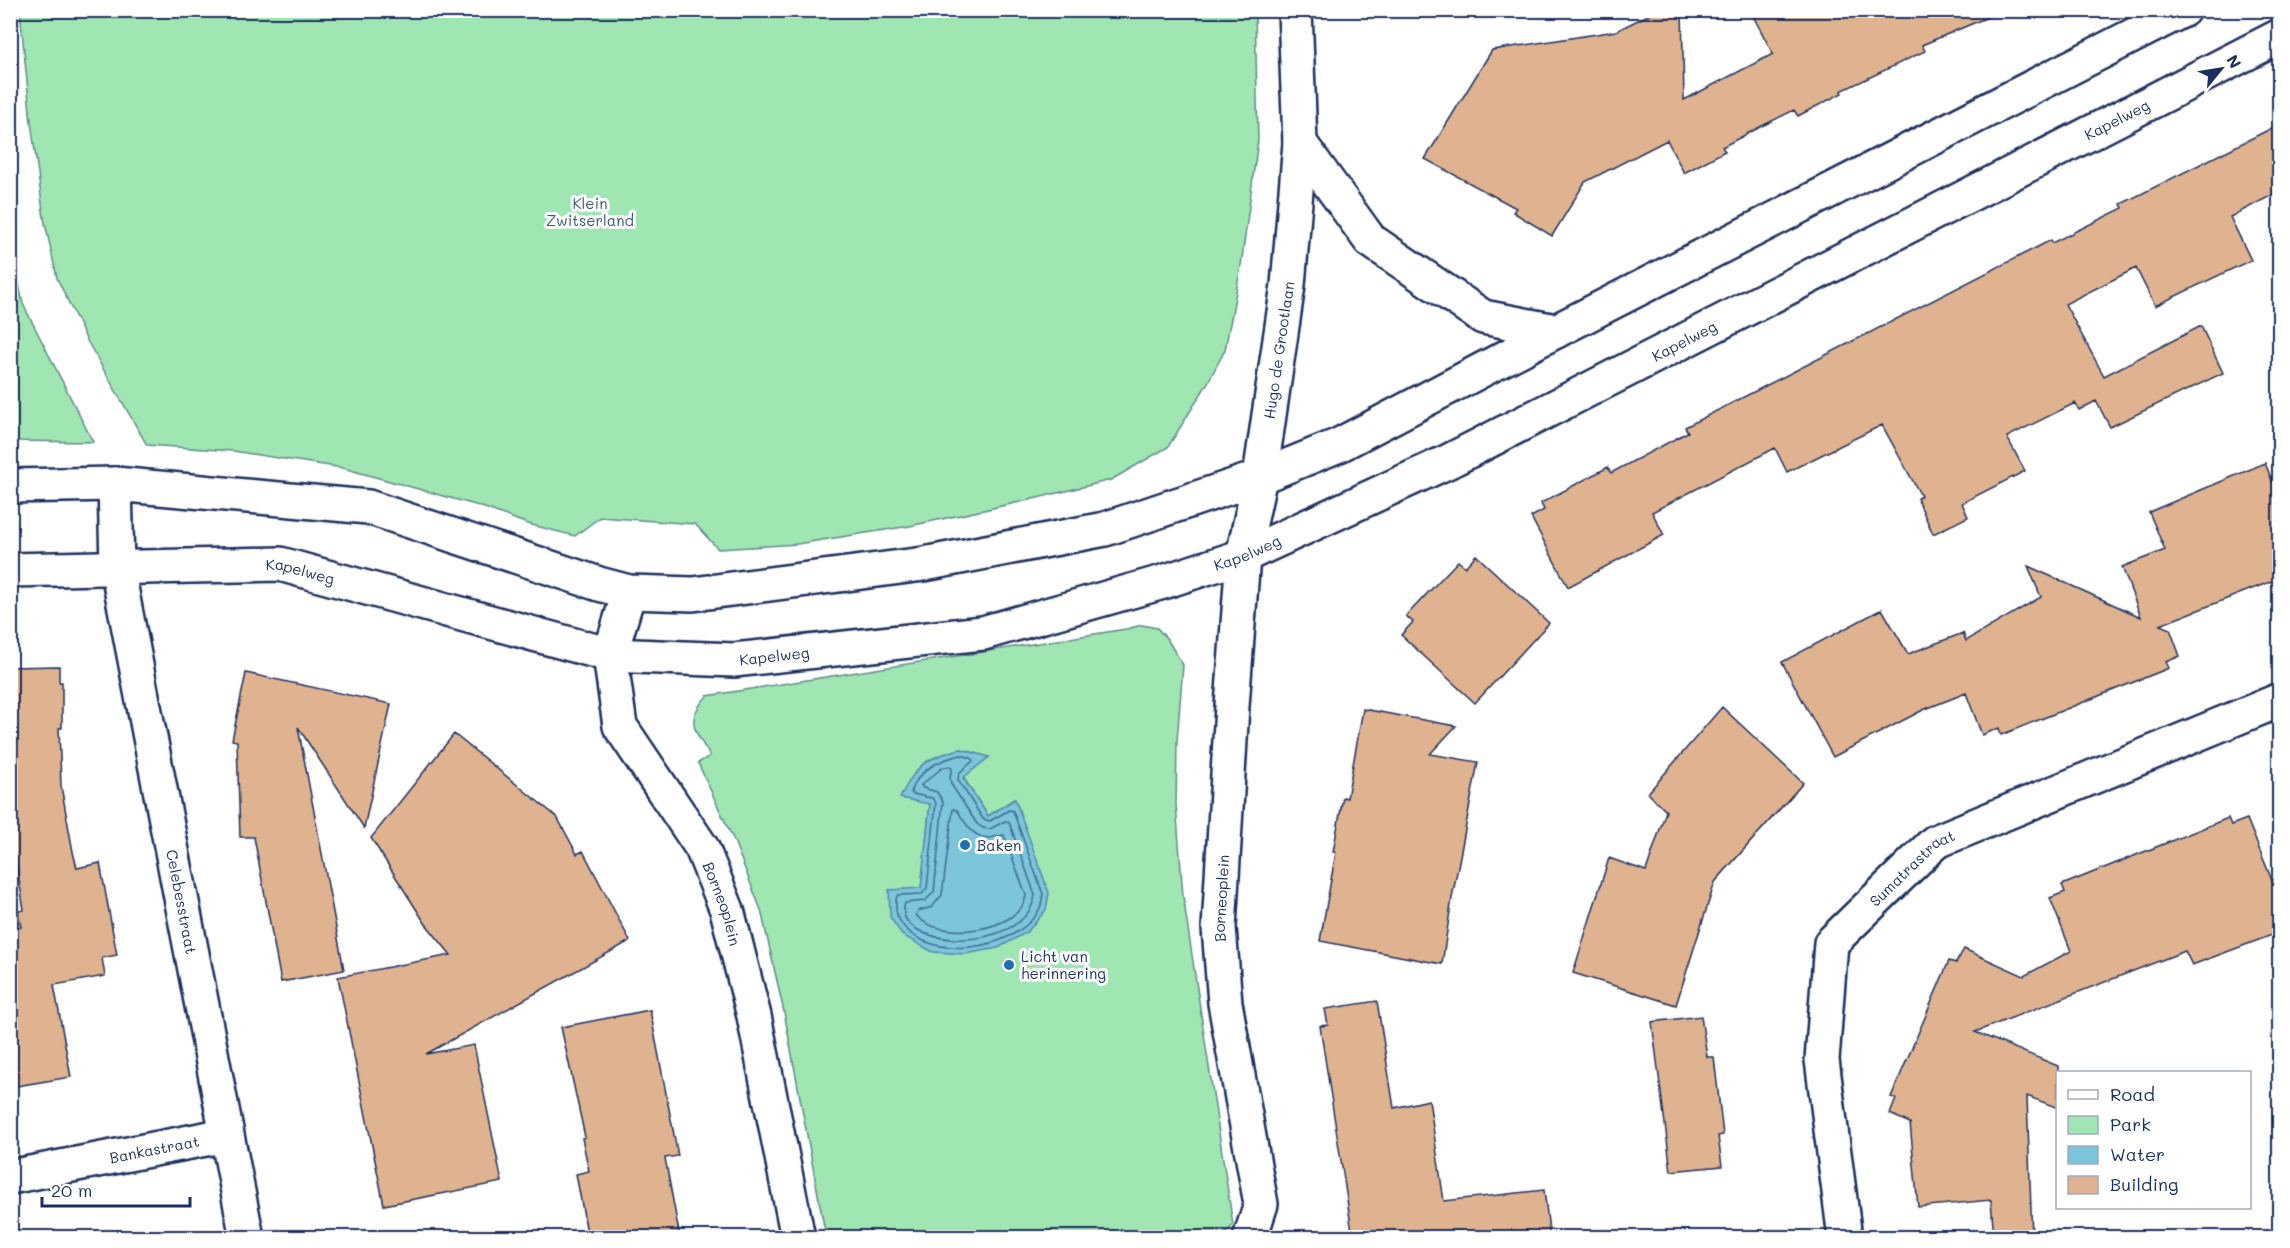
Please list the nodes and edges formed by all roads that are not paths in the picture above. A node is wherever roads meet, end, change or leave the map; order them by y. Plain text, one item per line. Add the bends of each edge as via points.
1 (1295, 10) edge
2 (2183, 10) edge
3 (2280, 36) edge
4 (1300, 143) junction
5 (1556, 331) junction
6 (1260, 477) junction
7 (115, 484) junction
8 (10, 486) edge
9 (1243, 556) junction
10 (117, 567) junction
11 (10, 570) edge
12 (629, 592) junction
13 (610, 655) junction
14 (2280, 700) edge
15 (226, 1135) junction
16 (10, 1177) edge
17 (247, 1238) edge
18 (798, 1238) edge
19 (1250, 1238) edge
20 (1845, 1238) edge

1 - 4 street, Hugo de Grootlaan
2 - 5 street
3 - 9 street, Kapelweg via 1449,461
4 - 5 street via 1370,240 1483,317
4 - 6 street, Hugo de Grootlaan via 1288,285
5 - 6 street via 1339,445
6 - 9 street, Hugo de Grootlaan
6 - 12 street via 1105,529 924,564 693,594
7 - 8 street
7 - 10 street
7 - 12 street via 368,507
9 - 13 street, Kapelweg via 983,633 734,660
9 - 19 street, Borneoplein via 1219,928 1225,1003 1261,1204
10 - 11 street, Kapelweg
10 - 13 street, Kapelweg via 280,564
10 - 15 street, Celebesstraat
12 - 13 street, Borneoplein
13 - 18 street, Borneoplein via 620,726 702,848 727,910 754,1016
14 - 20 street, Sumatrastraat via 1935,842 1831,943 1822,1060
15 - 16 street, Bankastraat
15 - 17 street, Celebesstraat

